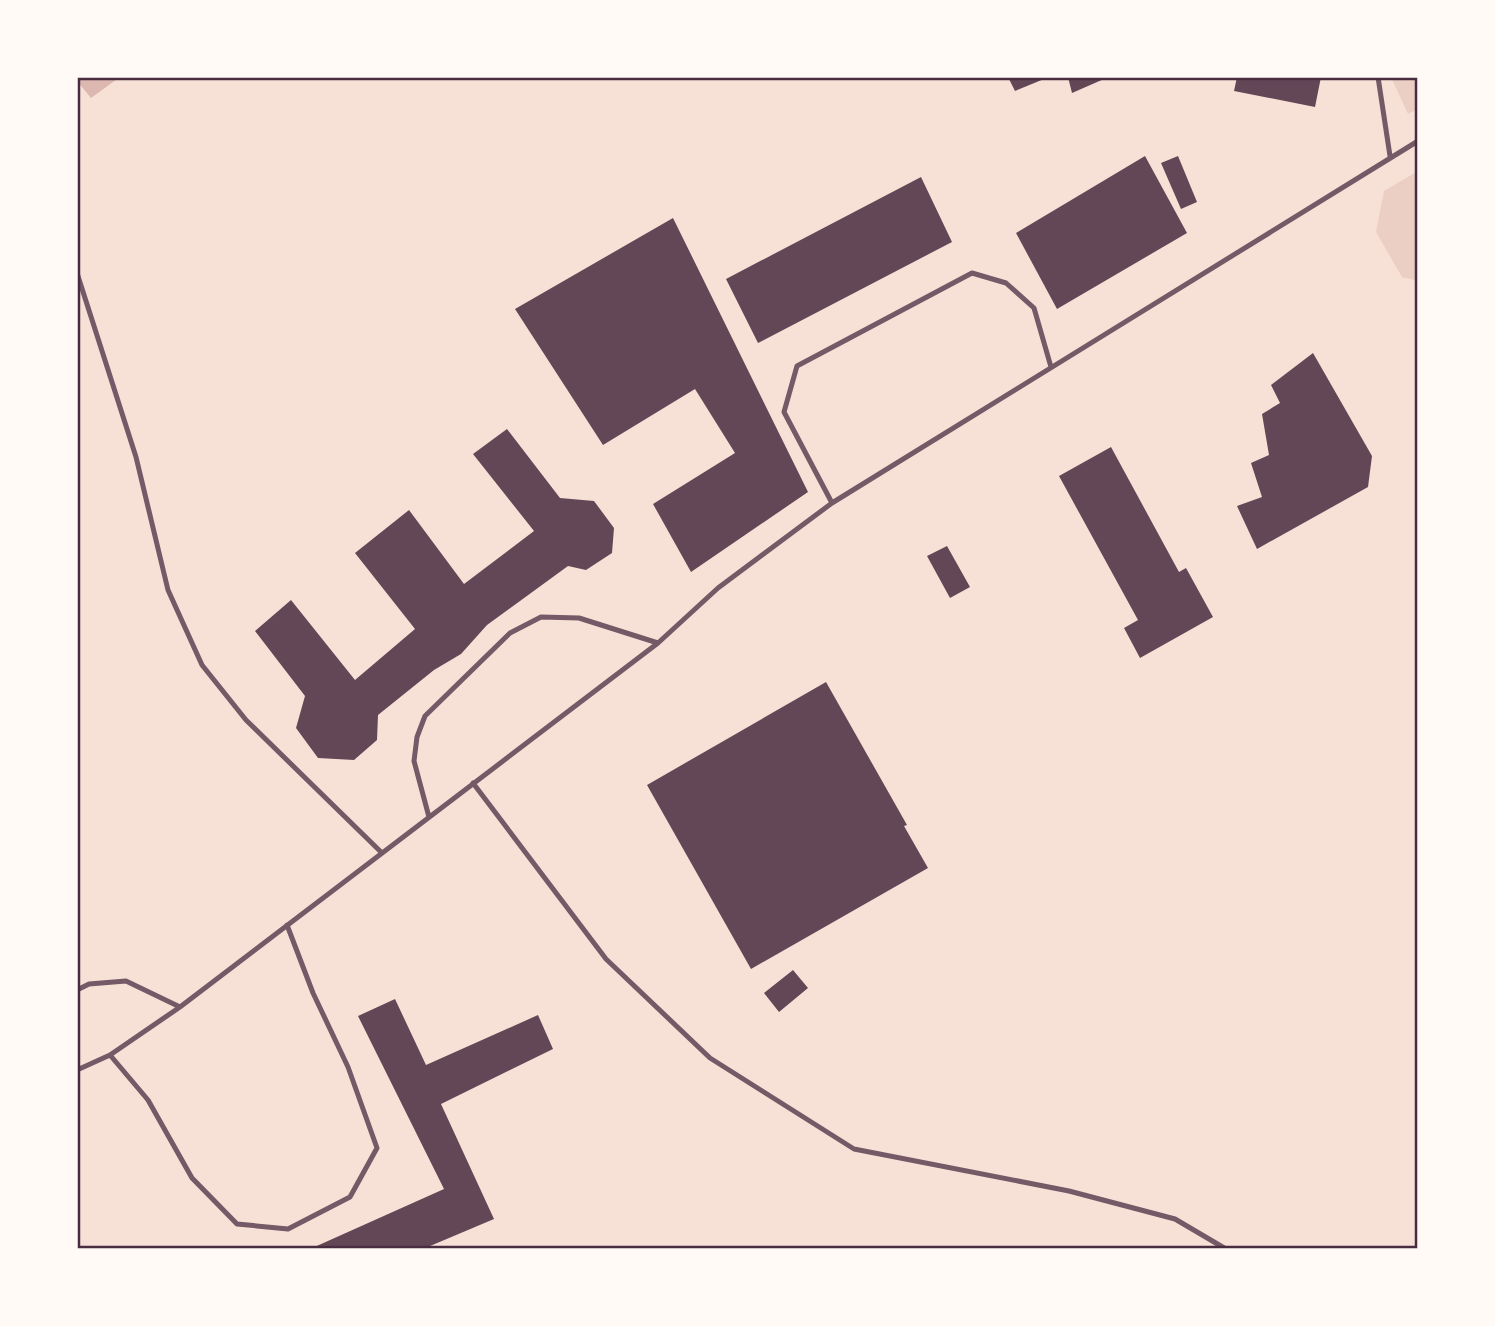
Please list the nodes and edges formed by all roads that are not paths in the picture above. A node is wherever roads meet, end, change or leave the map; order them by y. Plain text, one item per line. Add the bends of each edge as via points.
1 (1378, 77) edge
2 (1418, 141) edge
3 (1390, 156) junction
4 (77, 273) edge
5 (1051, 367) junction
6 (832, 503) junction
7 (658, 643) junction
8 (473, 783) junction
9 (429, 817) junction
10 (382, 853) junction
11 (287, 925) junction
12 (77, 990) edge
13 (180, 1007) junction
14 (110, 1055) junction
15 (77, 1070) edge
16 (1226, 1249) edge

1 - 3 lane
2 - 3 lane
3 - 5 lane
4 - 10 lane via 136,457 168,590 202,665 246,720
5 - 6 lane
5 - 6 lane via 1034,308 1006,283 972,273 797,366 784,412
6 - 7 lane via 718,588
7 - 8 lane
7 - 9 lane via 579,618 541,617 510,632 425,716 414,761
8 - 9 lane
8 - 16 lane via 606,959 710,1058 854,1149 1069,1191 1149,1212 1175,1219
9 - 10 lane
10 - 11 lane
11 - 13 lane
11 - 14 lane via 377,1148 350,1197 288,1229 237,1224 192,1178 148,1100
12 - 13 lane via 89,984 126,981
13 - 14 lane
14 - 15 lane

